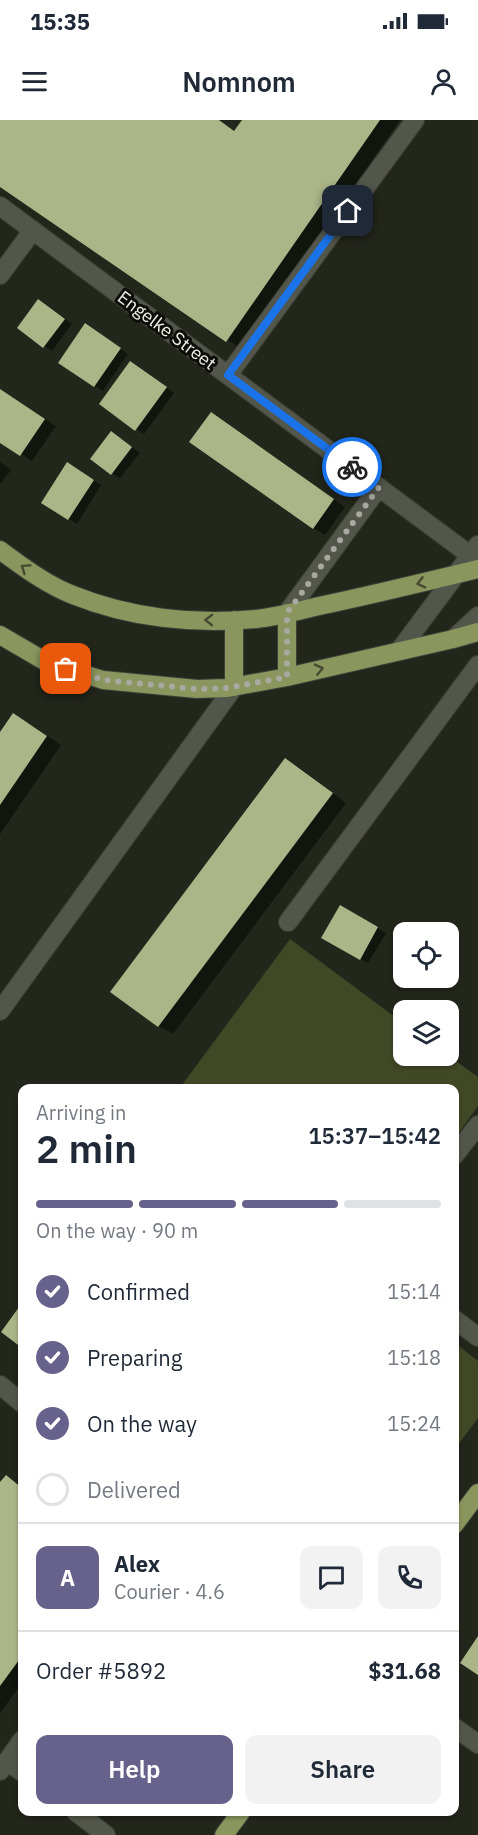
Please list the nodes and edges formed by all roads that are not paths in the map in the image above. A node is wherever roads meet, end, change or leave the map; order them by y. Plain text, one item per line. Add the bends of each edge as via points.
1 (415, 120) edge
2 (0, 206) edge
3 (33, 230) junction
4 (0, 275) edge
5 (228, 375) junction
6 (379, 487) junction
7 (0, 550) edge
8 (476, 557) edge
9 (455, 575) junction
10 (287, 613) junction
11 (478, 616) edge
12 (234, 620) junction
13 (478, 632) edge
14 (0, 635) edge
15 (453, 639) junction
16 (399, 651) junction
17 (478, 665) edge
18 (287, 677) junction
19 (234, 687) junction
20 (288, 922) dead end
21 (0, 1011) edge
22 (478, 1125) edge
23 (459, 1150) edge
24 (459, 1323) edge
25 (478, 1337) edge
26 (0, 1385) edge
27 (18, 1400) edge
28 (478, 1492) edge
29 (459, 1517) edge
30 (459, 1731) edge
31 (478, 1744) edge
32 (18, 1746) edge
33 (4, 1766) edge
34 (81, 1816) edge
35 (238, 1816) edge
36 (106, 1835) edge
37 (224, 1835) edge

1 - 5 street
2 - 3 street, Engelke Street
3 - 4 street
3 - 5 street, Engelke Street
5 - 6 street, Engelke Street
6 - 8 street, Engelke Street
6 - 10 street
12 -> 7 main road via 164,619 117,610 72,595
8 - 9 main road
9 -> 10 main road
9 - 16 street
10 - 12 main road
10 - 18 main road
11 - 15 street
12 - 19 main road
13 - 15 main road
14 - 19 main road via 48,663 104,680 197,689
15 - 16 main road
18 -> 16 main road
17 - 20 street
18 - 19 main road
19 - 21 street
22 - 23 street
24 - 25 street
26 - 27 street
28 - 29 main road
30 - 31 street
32 - 33 street
34 - 36 street
35 - 37 main road

